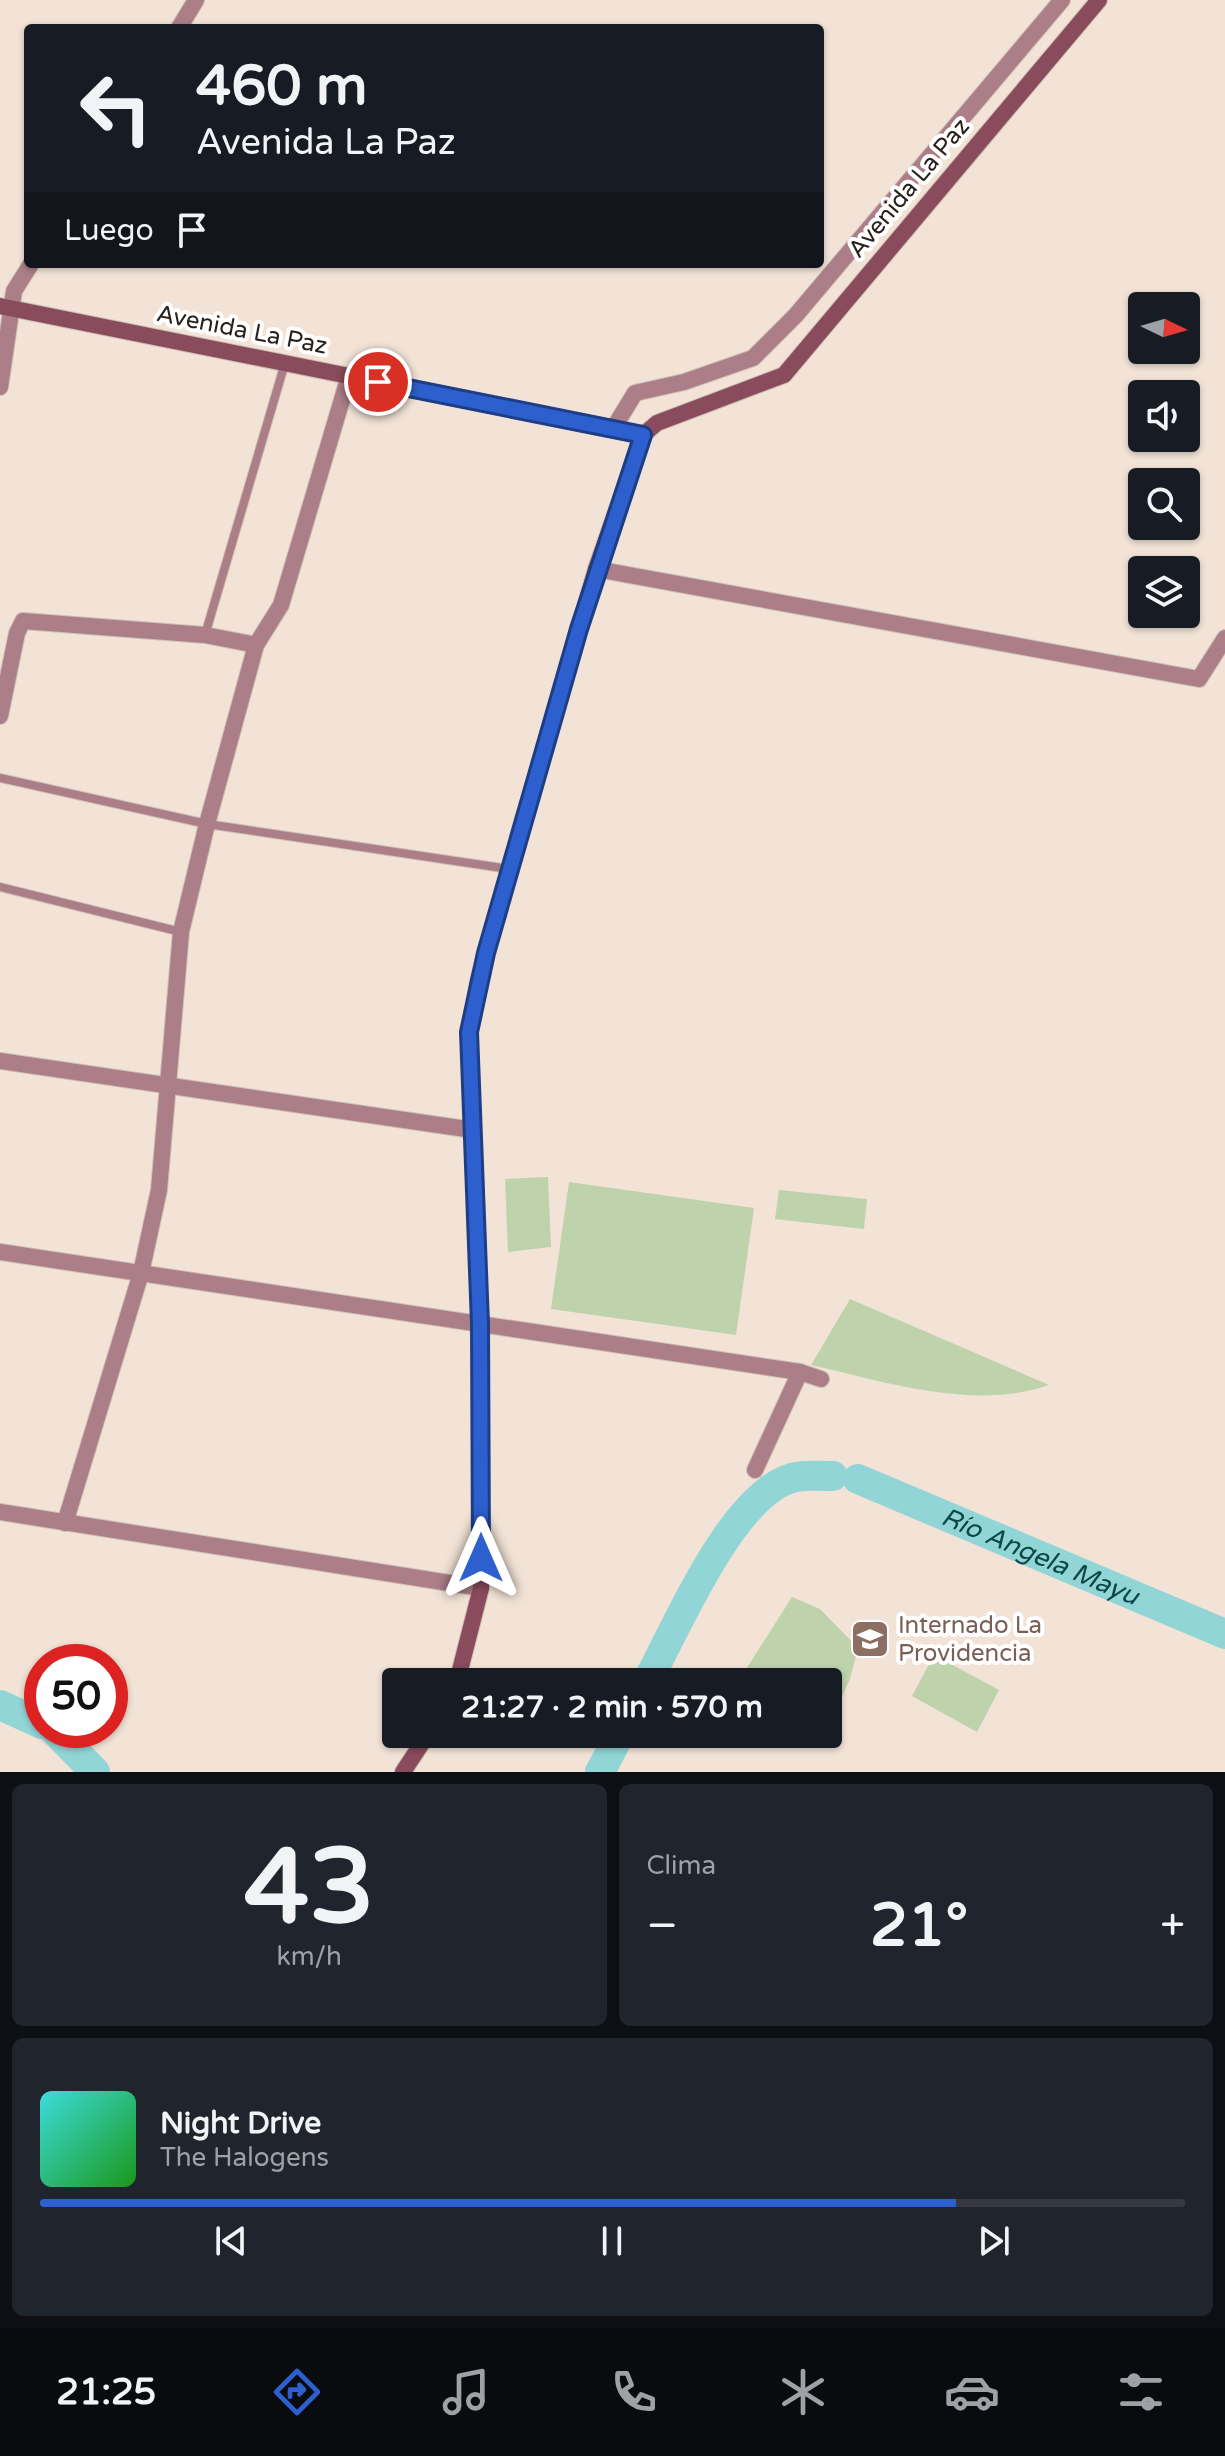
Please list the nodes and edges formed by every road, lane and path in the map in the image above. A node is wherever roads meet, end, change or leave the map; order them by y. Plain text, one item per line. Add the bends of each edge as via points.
1 (196, 0) edge
2 (1062, 0) edge
3 (1099, 0) edge
4 (181, 24) edge
5 (28, 268) edge
6 (6, 308) edge
7 (4, 332) edge
8 (285, 363) junction
9 (349, 376) junction
10 (0, 387) edge
11 (613, 429) junction
12 (643, 435) junction
13 (596, 569) junction
14 (205, 635) junction
15 (1225, 638) edge
16 (256, 645) junction
17 (0, 716) edge
18 (0, 778) edge
19 (207, 824) junction
20 (509, 869) junction
21 (0, 887) edge
22 (181, 932) junction
23 (0, 1061) edge
24 (167, 1085) junction
25 (473, 1130) junction
26 (0, 1252) edge
27 (141, 1273) junction
28 (480, 1324) junction
29 (800, 1372) junction
30 (821, 1379) dead end
31 (755, 1470) dead end
32 (0, 1512) edge
33 (65, 1523) junction
34 (481, 1588) junction
35 (461, 1668) edge
36 (419, 1748) edge
37 (403, 1772) edge

1 - 4 street
2 - 11 street via 796,315 753,358 635,393
3 - 12 main road, Avenida La Paz via 784,375 657,423
5 - 6 street
6 - 7 street
6 - 8 main road, Avenida La Paz
7 - 10 street
8 - 9 main road, Avenida La Paz
8 - 14 lane
9 - 11 main road, Avenida La Paz
9 - 16 street via 281,605
11 - 12 main road, Avenida La Paz
12 - 13 main road
13 - 15 street via 1199,679
13 - 20 main road
14 - 16 street
14 - 17 street via 23,621
16 - 19 street
18 - 19 lane
19 - 20 lane
19 - 22 street
20 - 25 main road via 469,1032
21 - 22 lane
22 - 24 street
23 - 24 street
24 - 25 street
24 - 27 street via 159,1190
25 - 28 main road
26 - 27 street
27 - 28 street
27 - 33 street
28 - 29 street
28 - 34 main road
29 - 30 street
29 - 31 street
32 - 33 street
33 - 34 street
34 - 35 main road
36 - 37 main road

